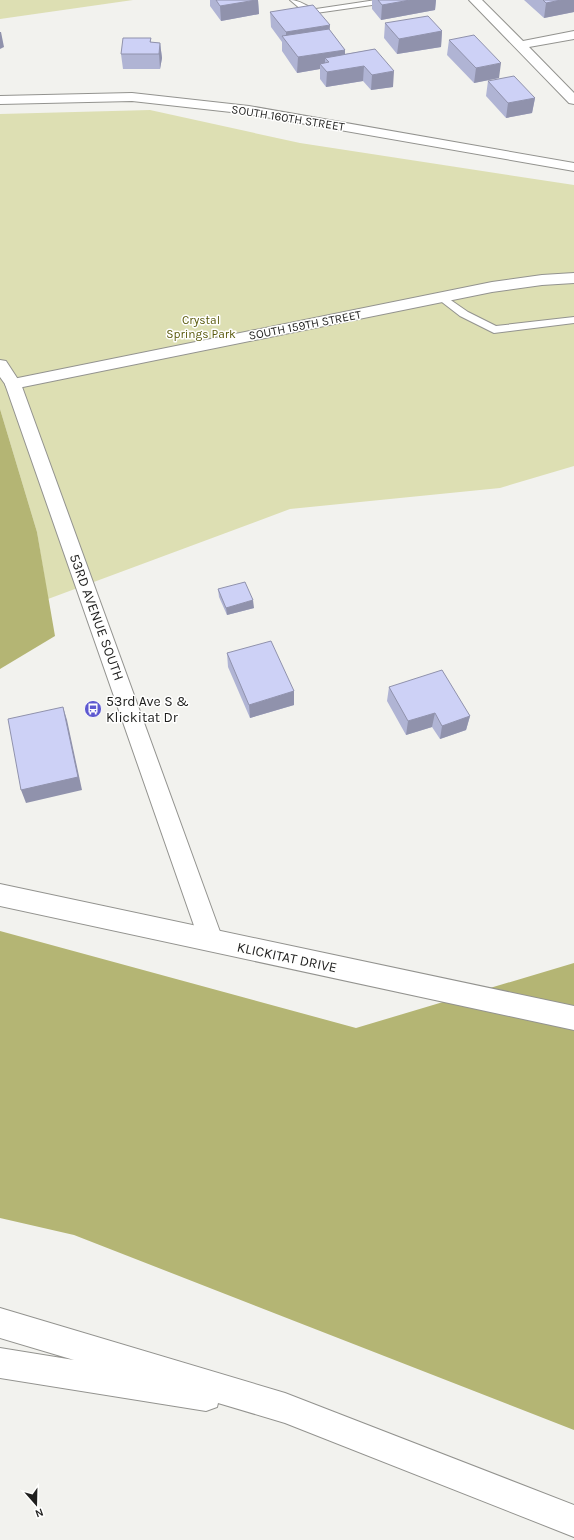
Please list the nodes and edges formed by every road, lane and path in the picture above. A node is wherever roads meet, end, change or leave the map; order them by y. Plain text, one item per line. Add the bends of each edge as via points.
1 (294, 0) edge
2 (393, 0) edge
3 (475, 0) edge
4 (574, 36) edge
5 (521, 45) junction
6 (0, 100) edge
7 (574, 100) edge
8 (574, 167) edge
9 (574, 278) edge
10 (442, 297) junction
11 (574, 320) edge
12 (0, 365) edge
13 (13, 384) junction
14 (0, 895) edge
15 (211, 940) junction
16 (574, 1018) edge
17 (0, 1323) edge
18 (0, 1363) edge
19 (285, 1408) junction
20 (574, 1521) edge

1 - 2 lane via 306,9 316,11
3 - 5 main road
4 - 5 main road
5 - 7 main road
6 - 8 main road, SOUTH 160TH STREET via 132,97 249,110
9 - 10 main road, SOUTH 159TH STREET via 542,280
10 - 11 lane via 464,314 494,330
10 - 13 main road, SOUTH 159TH STREET
12 - 13 main road, 53RD AVENUE SOUTH
13 - 15 main road, 53RD AVENUE SOUTH
14 - 15 main road, KLICKITAT DRIVE
15 - 16 main road, KLICKITAT DRIVE
17 - 19 main road
18 - 19 main road
19 - 20 main road

